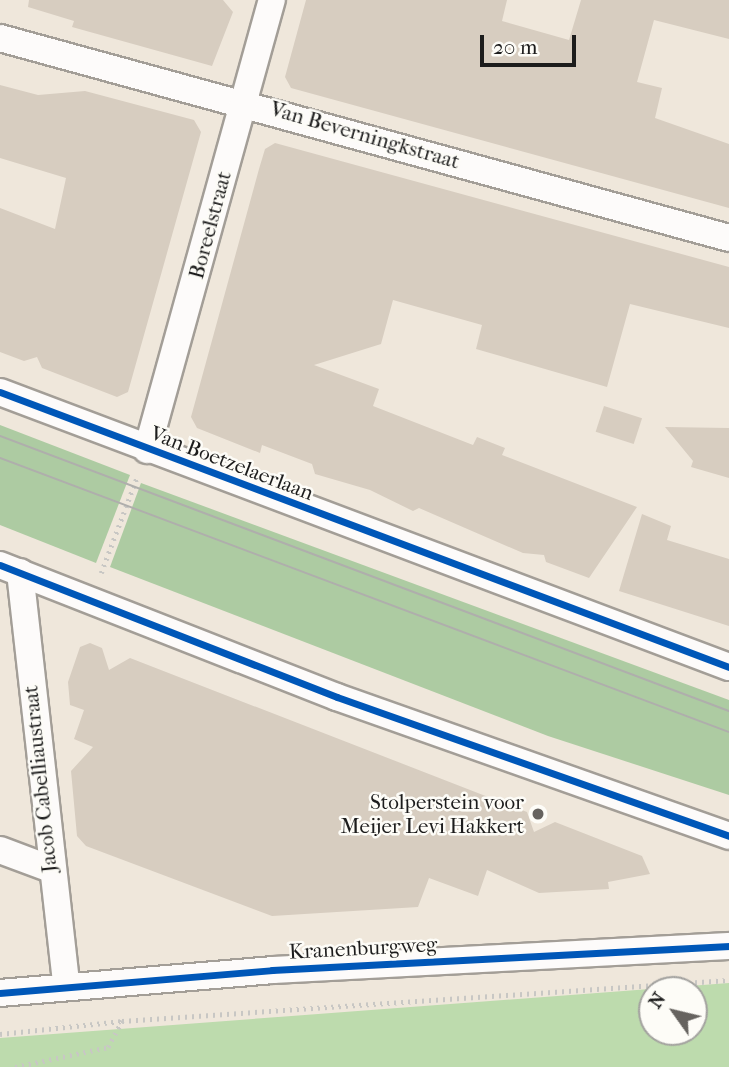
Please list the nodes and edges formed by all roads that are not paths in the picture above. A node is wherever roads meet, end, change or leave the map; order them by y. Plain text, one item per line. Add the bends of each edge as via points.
1 (271, 0) edge
2 (0, 38) edge
3 (244, 100) junction
4 (729, 238) edge
5 (0, 393) edge
6 (148, 450) junction
7 (10, 569) edge
8 (729, 667) edge
9 (729, 836) edge
10 (0, 850) edge
11 (48, 869) junction
12 (729, 946) edge
13 (66, 985) junction
14 (0, 993) edge

1 - 3 street, Boreelstraat
2 - 3 street, Van Beverningkstraat
3 - 4 street, Van Beverningkstraat
3 - 6 street, Boreelstraat
5 - 6 street, Van Boetzelaerlaan
6 - 8 street, Van Boetzelaerlaan
7 - 9 street via 350,702
7 - 11 street, Jacob Cabelliaustraat
10 - 11 street
11 - 13 street, Jacob Cabelliaustraat
12 - 13 street, Kranenburgweg
13 - 14 street, Kranenburgweg

